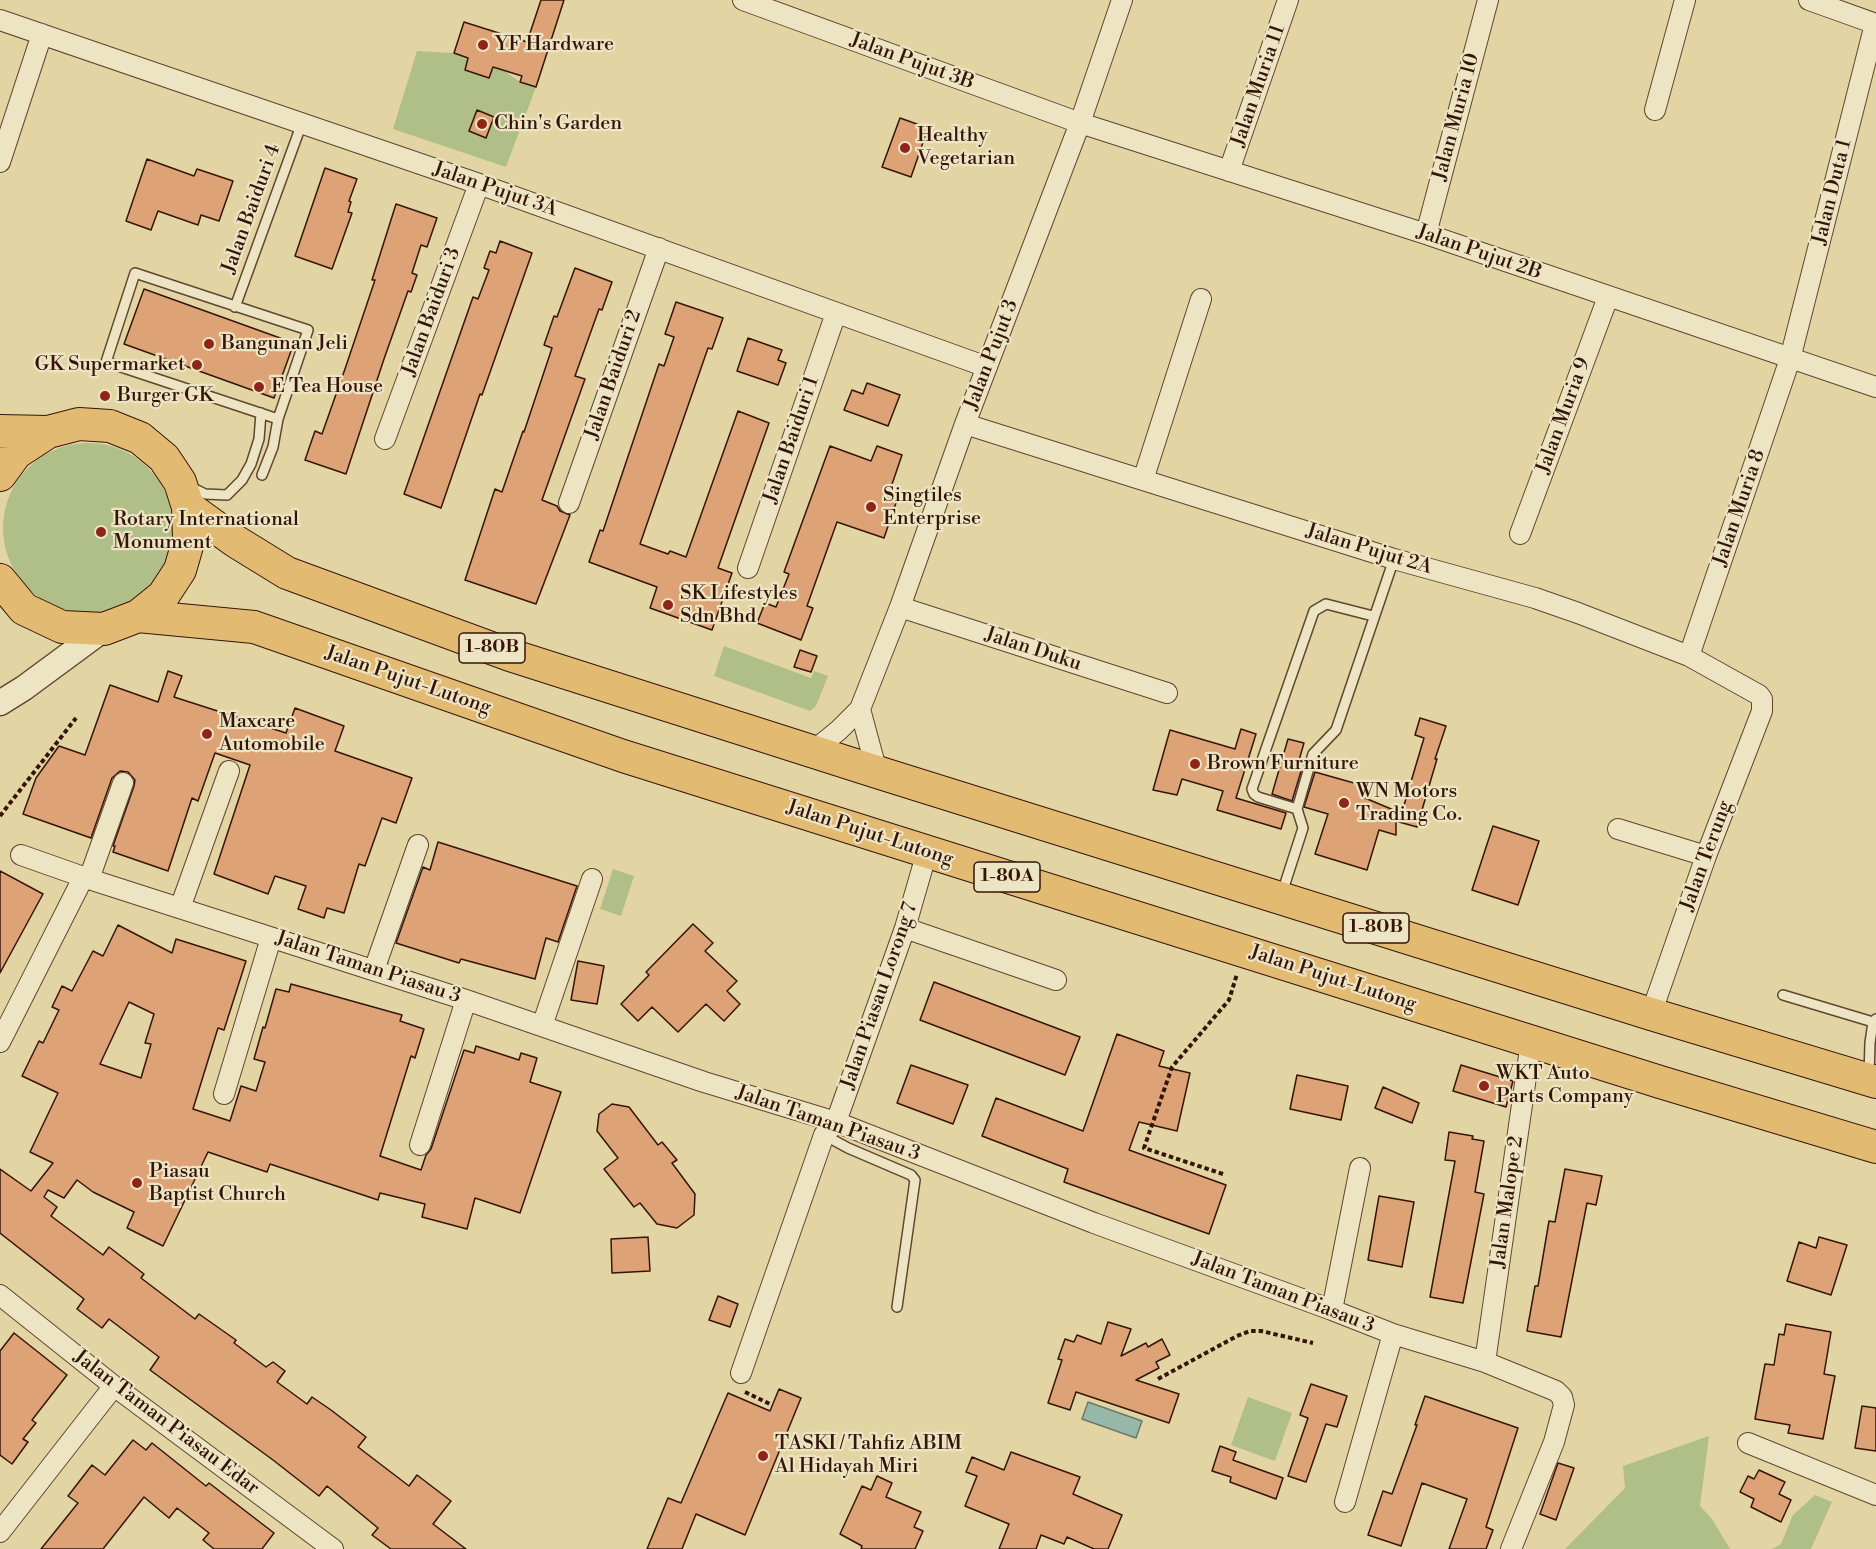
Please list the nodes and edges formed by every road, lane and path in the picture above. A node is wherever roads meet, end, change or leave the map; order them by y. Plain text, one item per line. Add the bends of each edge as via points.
1 (743, 0) edge
2 (1122, 0) edge
3 (1288, 0) edge
4 (1488, 0) edge
5 (1685, 0) edge
6 (1809, 0) edge
7 (0, 20) edge
8 (1876, 24) edge
9 (42, 34) junction
10 (1655, 110) dead end
11 (302, 123) junction
12 (1080, 123) junction
13 (0, 162) edge
14 (1229, 171) junction
15 (479, 184) junction
16 (1426, 234) junction
17 (659, 248) junction
18 (1608, 297) junction
19 (1201, 299) dead end
20 (235, 307) junction
21 (836, 313) junction
22 (1790, 359) junction
23 (987, 367) junction
24 (1876, 387) edge
25 (261, 413) junction
26 (279, 419) junction
27 (966, 424) junction
28 (0, 431) edge
29 (48, 432) junction
30 (385, 440) dead end
31 (0, 475) edge
32 (262, 475) dead end
33 (1143, 480) junction
34 (184, 495) junction
35 (569, 503) dead end
36 (1520, 534) dead end
37 (1394, 559) junction
38 (748, 568) dead end
39 (0, 580) edge
40 (900, 607) junction
41 (138, 616) junction
42 (1373, 616) junction
43 (104, 629) junction
44 (1689, 656) junction
45 (1167, 693) dead end
46 (1762, 699) joint
47 (0, 703) edge
48 (860, 709) junction
49 (76, 718) dead end
50 (812, 752) junction
51 (229, 771) dead end
52 (877, 772) junction
53 (123, 783) dead end
54 (1297, 809) junction
55 (0, 816) edge
56 (1618, 829) dead end
57 (418, 845) dead end
58 (927, 852) junction
59 (21, 855) dead end
60 (1706, 856) junction
61 (87, 878) junction
62 (592, 879) dead end
63 (1281, 898) junction
64 (180, 908) junction
65 (905, 928) junction
66 (271, 938) junction
67 (1243, 950) junction
68 (374, 970) junction
69 (1056, 980) dead end
70 (1783, 995) dead end
71 (466, 1000) junction
72 (1650, 1014) junction
73 (1875, 1020) edge
74 (542, 1026) junction
75 (0, 1042) edge
76 (1531, 1042) junction
77 (1872, 1081) edge
78 (224, 1094) dead end
79 (830, 1129) junction
80 (420, 1145) dead end
81 (1876, 1147) edge
82 (1360, 1168) dead end
83 (1223, 1174) dead end
84 (0, 1295) edge
85 (897, 1307) dead end
86 (1332, 1310) junction
87 (1393, 1334) junction
88 (1313, 1343) dead end
89 (1485, 1362) junction
90 (741, 1373) dead end
91 (1158, 1378) dead end
92 (114, 1386) junction
93 (1748, 1443) dead end
94 (1876, 1495) edge
95 (1345, 1502) dead end
96 (0, 1532) edge
97 (325, 1547) edge
98 (1511, 1549) edge

1 - 12 street, Jalan Pujut 3B
2 - 12 street, Jalan Pujut 3
3 - 14 street, Jalan Muria 11
4 - 16 street, Jalan Muria 10
5 - 10 street
6 - 8 street
7 - 9 street, Jalan Pujut 3A
8 - 22 street, Jalan Duta 1
9 - 11 street, Jalan Pujut 3A
9 - 13 street
11 - 15 street, Jalan Pujut 3A
11 - 20 lane, Jalan Baiduri 4
12 - 14 street, Jalan Pujut 2B
12 - 23 street, Jalan Pujut 3
14 - 16 street, Jalan Pujut 2B
15 - 17 street, Jalan Pujut 3A
15 - 30 street, Jalan Baiduri 3
16 - 18 street, Jalan Pujut 2B
17 - 21 street, Jalan Pujut 3A
17 - 35 street, Jalan Baiduri 2
18 - 22 street, Jalan Pujut 2B
18 - 36 street, Jalan Muria 9
19 - 33 street
20 - 25 lane via 135,273 106,362
20 - 26 lane via 308,330
21 - 23 street, Jalan Pujut 3A
21 - 38 street, Jalan Baiduri 1
22 - 24 street, Jalan Pujut 2B
22 - 44 street, Jalan Muria 8
23 - 27 street, Jalan Pujut 3
25 - 26 lane
25 - 34 lane via 259,439 242,480 227,495
26 - 32 lane
27 - 33 street, Jalan Pujut 2A
27 - 40 street, Jalan Pujut 3
28 - 29 highway
29 - 31 highway via 16,453
29 - 34 highway via 79,424 110,426 140,438 164,458
33 - 37 street, Jalan Pujut 2A
34 - 41 highway via 189,539 180,570 163,596
34 - 50 highway, 1-80B via 236,542 287,573 510,655
37 - 42 lane
37 - 44 street, Jalan Pujut 2A via 1578,613
39 - 43 highway via 24,609 62,627
40 - 45 street, Jalan Duku
40 - 48 street, Jalan Pujut 3
41 - 43 highway
41 - 58 highway, Jalan Pujut-Lutong / 1-80A via 254,627 623,756
42 - 54 lane via 1336,730 1313,754
42 - 54 lane via 1326,604 1314,611 1252,789 1258,797
43 - 47 street
44 - 46 street, Jalan Pujut 2A
46 - 60 street, Jalan Terung via 1762,711
48 - 50 street, Jalan Pujut 3
48 - 52 street
49 - 55 path
50 - 52 highway, 1-80B
51 - 64 street
52 - 63 highway, 1-80B
53 - 61 street
54 - 63 lane via 1303,828
56 - 60 street
57 - 68 street
58 - 65 street, Jalan Piasau Lorong 7
58 - 67 highway, Jalan Pujut-Lutong / 1-80A
59 - 61 street, Jalan Taman Piasau 3
60 - 72 street, Jalan Terung
61 - 64 street, Jalan Taman Piasau 3
61 - 75 street
62 - 74 street
63 - 72 highway, 1-80B
64 - 66 street, Jalan Taman Piasau 3
65 - 69 street
65 - 79 street, Jalan Piasau Lorong 7
66 - 68 street, Jalan Taman Piasau 3
66 - 78 street
67 - 76 highway, Jalan Pujut-Lutong / 1-80A
67 - 83 path via 1229,1000 1172,1067 1144,1148
68 - 71 street, Jalan Taman Piasau 3
70 - 73 lane
71 - 74 street, Jalan Taman Piasau 3
71 - 80 street
72 - 77 highway, 1-80B
73 - 77 lane via 1870,1043
74 - 79 street, Jalan Taman Piasau 3
76 - 81 highway, Jalan Pujut-Lutong / 1-80A
76 - 89 street, Jalan Malope 2
79 - 85 lane via 848,1149 915,1180
79 - 86 street, Jalan Taman Piasau 3
79 - 90 street, Jalan Piasau Lorong 7
82 - 86 street
84 - 92 street, Jalan Taman Piasau Edar
86 - 87 street, Jalan Taman Piasau 3
87 - 89 street, Jalan Taman Piasau 3
87 - 95 street
88 - 91 path via 1250,1331
89 - 98 street, Jalan Taman Piasau 3 via 1556,1391 1564,1405 1554,1442
92 - 96 street
92 - 97 street, Jalan Taman Piasau Edar
93 - 94 street

